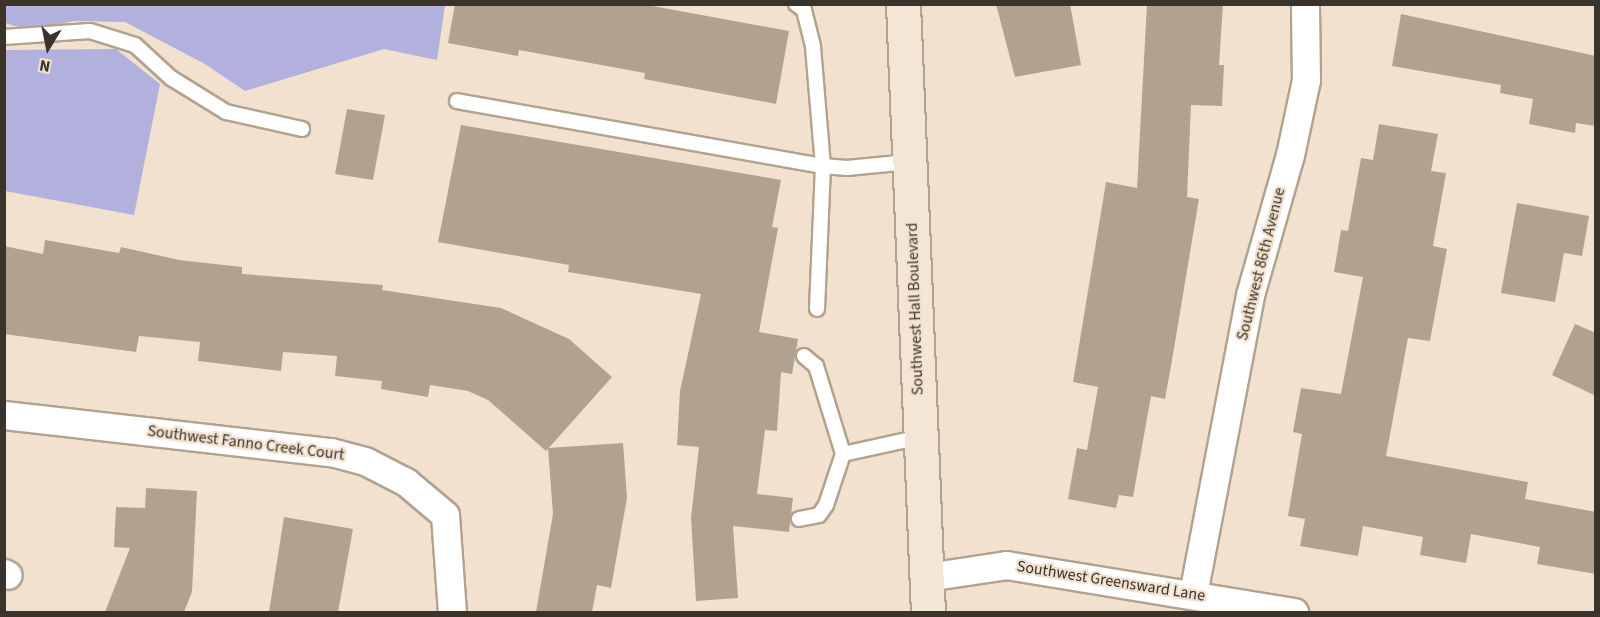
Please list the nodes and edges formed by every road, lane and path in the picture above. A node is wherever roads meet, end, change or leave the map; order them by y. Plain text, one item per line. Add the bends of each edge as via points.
1 (796, 4) edge
2 (903, 4) edge
3 (1305, 4) edge
4 (4, 37) edge
5 (457, 101) dead end
6 (302, 129) dead end
7 (909, 162) junction
8 (823, 166) junction
9 (817, 309) dead end
10 (804, 356) dead end
11 (4, 415) edge
12 (921, 437) junction
13 (843, 454) junction
14 (799, 519) dead end
15 (927, 577) junction
16 (1192, 594) junction
17 (452, 612) edge
18 (928, 612) edge
19 (1294, 612) edge

1 - 8 lane via 804,10 813,47
2 - 7 main road, Southwest Hall Boulevard
3 - 16 street, Southwest 86th Avenue via 1306,80 1290,155 1250,295
4 - 6 lane via 90,31 135,45 171,78 226,112
5 - 8 lane
7 - 8 lane via 847,168
7 - 12 main road, Southwest Hall Boulevard
8 - 9 lane
10 - 13 lane via 816,366
11 - 17 street, Southwest Fanno Creek Court via 331,452 365,460 406,482 445,515
12 - 13 lane
12 - 15 main road, Southwest Hall Boulevard
13 - 14 lane via 823,510 811,519
15 - 16 street, Southwest Greensward Lane via 1006,565
15 - 18 main road, Southwest Hall Boulevard
16 - 19 street, Southwest Greensward Lane

